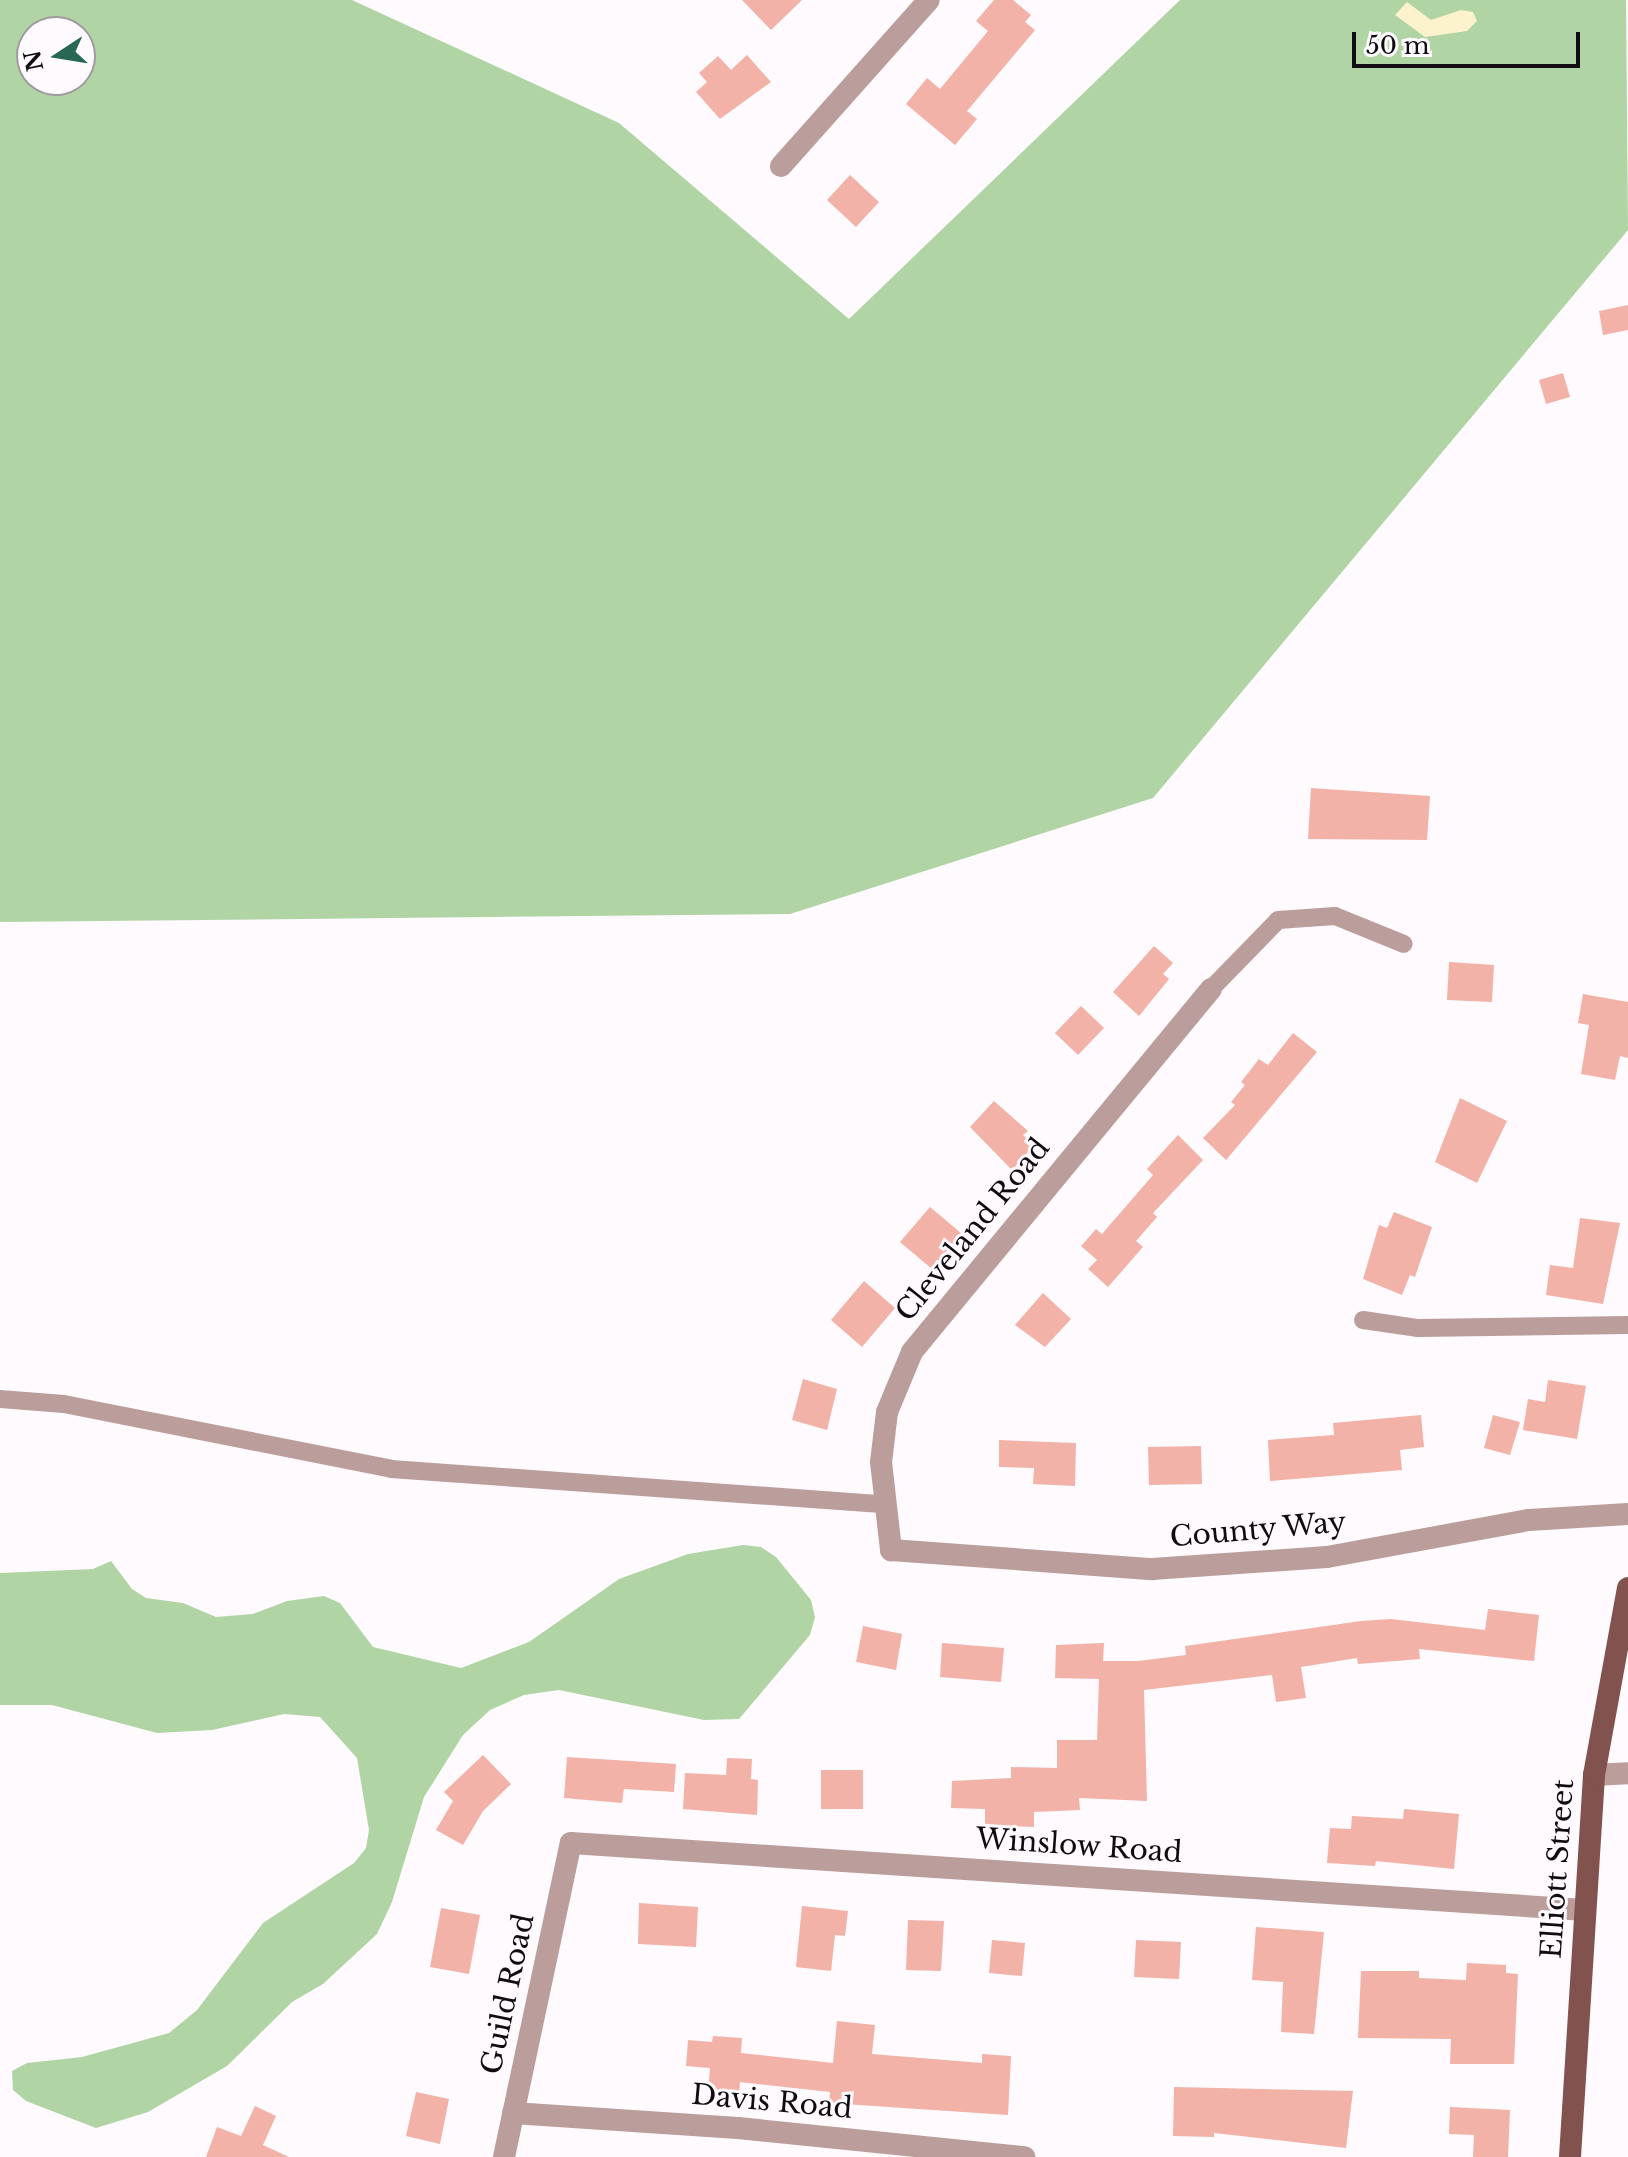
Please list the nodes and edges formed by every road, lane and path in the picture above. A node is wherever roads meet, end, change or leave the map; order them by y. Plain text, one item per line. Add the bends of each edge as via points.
1 (929, 0) edge
2 (781, 166) dead end
3 (1404, 944) dead end
4 (1211, 989) joint
5 (1363, 1320) dead end
6 (1628, 1325) edge
7 (0, 1399) edge
8 (885, 1504) junction
9 (1628, 1514) edge
10 (891, 1550) joint
11 (1628, 1588) edge
12 (1628, 1773) edge
13 (1594, 1775) junction
14 (571, 1843) joint
15 (1584, 1910) junction
16 (513, 2113) junction
17 (504, 2157) edge
18 (1025, 2157) edge
19 (1570, 2157) edge

1 - 2 street
3 - 4 lane via 1335,916 1278,920
4 - 8 street, Cleveland Road via 912,1352 887,1412 881,1462
5 - 6 lane via 1418,1328
7 - 8 lane via 64,1404 391,1469
8 - 10 street, Cleveland Road
9 - 10 street, County Way via 1529,1520 1327,1557 1152,1569
11 - 13 main road, Elliott Street
12 - 13 street
13 - 15 main road, Elliott Street
14 - 15 street, Winslow Road
14 - 16 street, Guild Road
15 - 19 main road, Elliott Street
16 - 17 street, Guild Road
16 - 18 street, Davis Road via 738,2128

